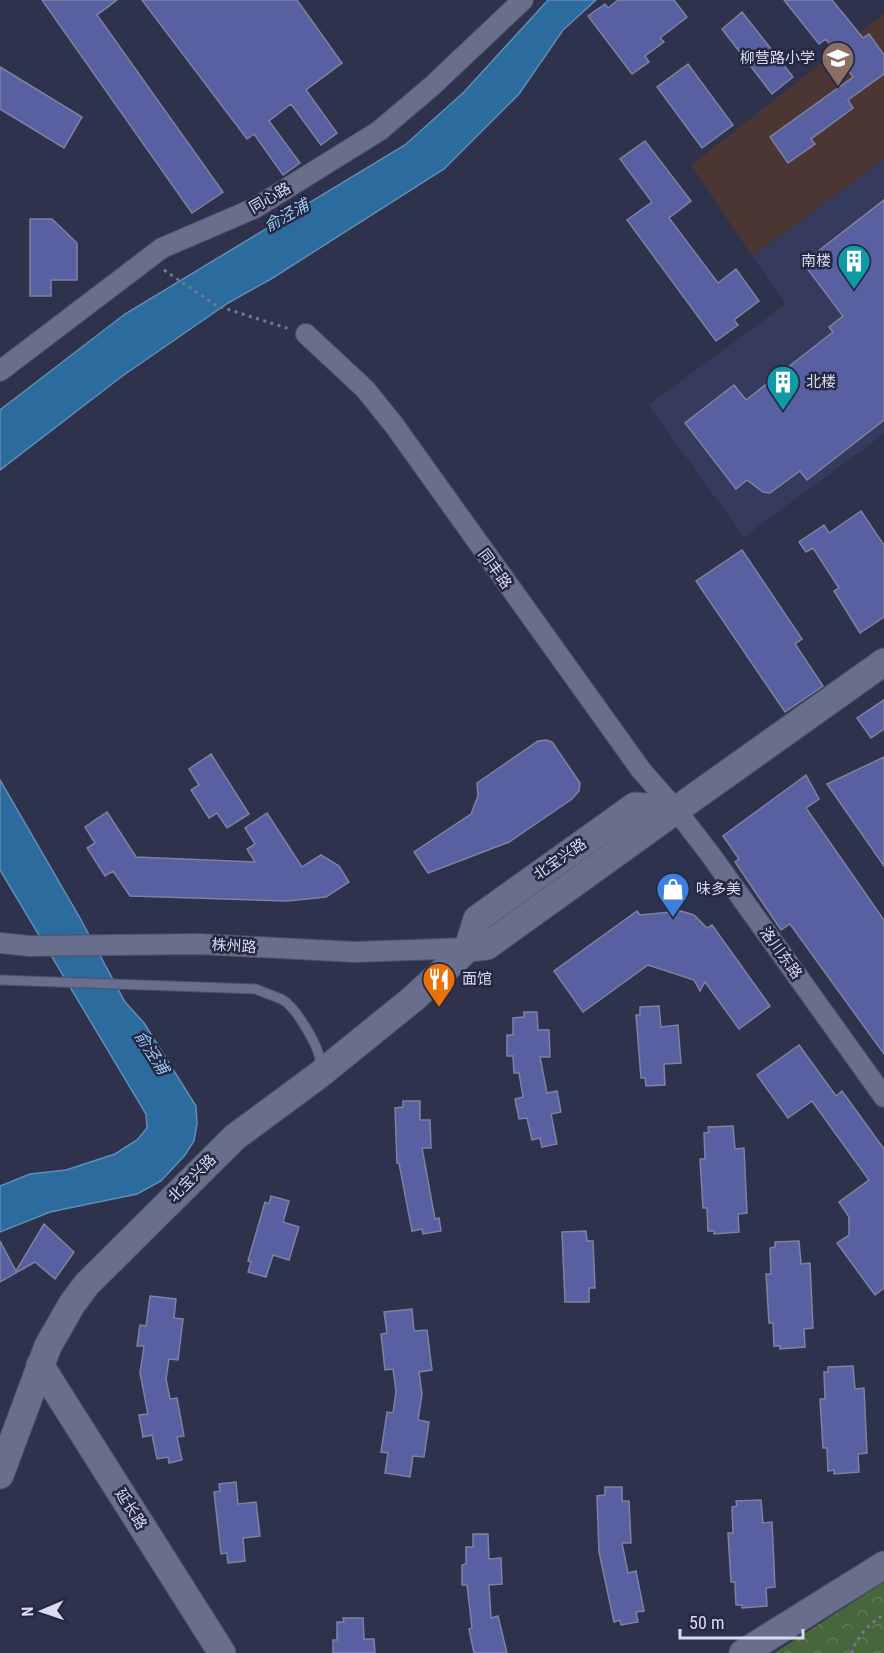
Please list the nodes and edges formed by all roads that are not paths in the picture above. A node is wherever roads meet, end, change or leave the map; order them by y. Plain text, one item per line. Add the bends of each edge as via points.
1 (523, 0) edge
2 (306, 334) road end
3 (0, 371) edge
4 (884, 662) edge
5 (676, 810) junction
6 (0, 944) edge
7 (468, 948) junction
8 (0, 980) edge
9 (319, 1075) junction
10 (884, 1096) edge
11 (40, 1365) junction
12 (0, 1475) edge
13 (884, 1565) edge
14 (222, 1653) edge
15 (743, 1653) edge

1 - 3 street, 同心路 via 379,131 255,208 174,242
2 - 5 street, 同丰路 via 365,389 394,425 641,770
4 - 5 street, 北宝兴路
5 - 7 street, 北宝兴路 via 487,946
5 - 10 street, 洛川东路
6 - 7 street, 株州路 via 198,944 355,952
7 - 9 street, 北宝兴路 via 414,998
8 - 9 lane via 256,989 285,1001 304,1025 322,1058
9 - 11 street, 北宝兴路 via 235,1137 103,1267 72,1304
11 - 12 street, 北宝兴路
11 - 14 street, 延长路
13 - 15 street

